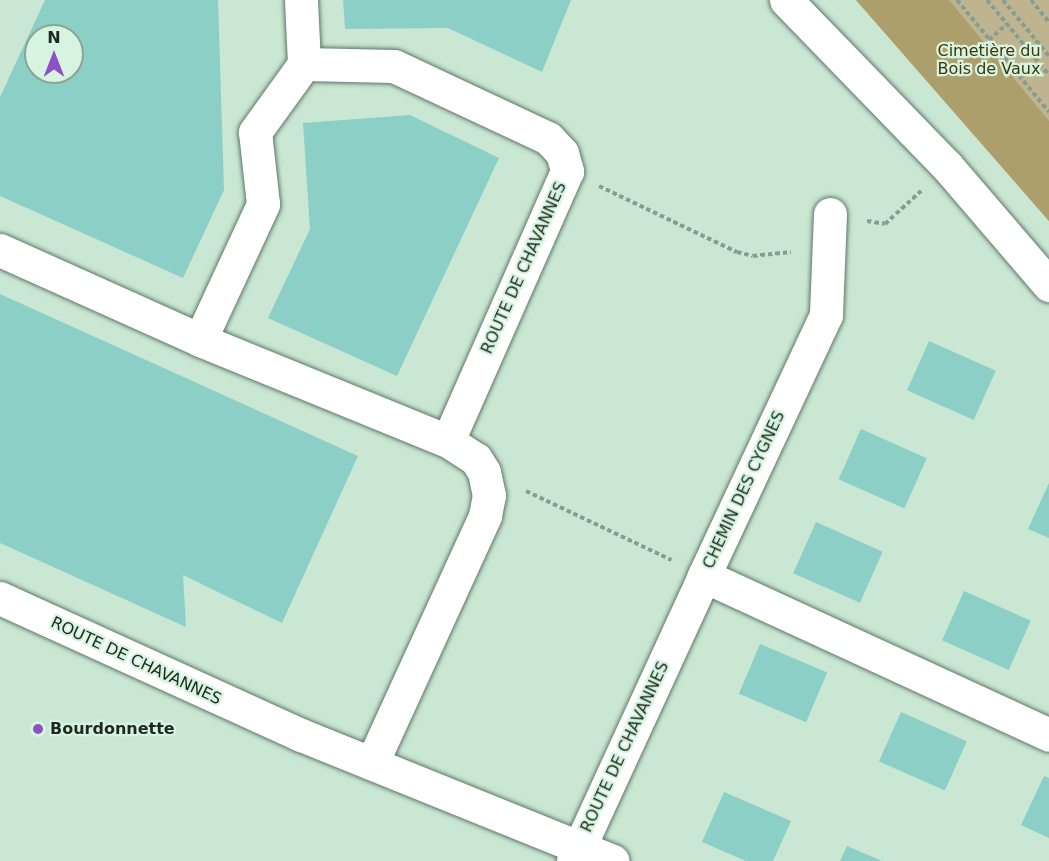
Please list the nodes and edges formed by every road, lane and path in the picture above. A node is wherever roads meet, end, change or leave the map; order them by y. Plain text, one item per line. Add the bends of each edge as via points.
1 (301, 0) edge
2 (786, 0) edge
3 (957, 0) edge
4 (987, 0) edge
5 (1003, 0) edge
6 (1032, 0) edge
7 (1049, 22) edge
8 (1007, 24) junction
9 (989, 40) junction
10 (1049, 56) edge
11 (304, 64) junction
12 (1049, 75) edge
13 (1049, 112) edge
14 (567, 171) junction
15 (921, 190) dead end
16 (830, 214) junction
17 (0, 250) edge
18 (1049, 285) edge
19 (200, 340) junction
20 (447, 441) junction
21 (484, 472) junction
22 (644, 546) dead end
23 (704, 576) junction
24 (0, 598) edge
25 (1049, 735) edge
26 (372, 763) junction
27 (576, 853) edge
28 (613, 861) edge

1 - 11 street
2 - 18 street via 947,166
3 - 9 path
4 - 8 path
5 - 10 path
6 - 7 path
8 - 9 path
8 - 12 path
9 - 13 path
11 - 14 street, ROUTE DE CHAVANNES via 394,66 548,138 562,153
11 - 19 street via 255,132 263,204
14 - 16 path via 753,256 788,254
14 - 20 street, ROUTE DE CHAVANNES
15 - 16 path via 885,224
16 - 23 street, CHEMIN DES CYGNES via 826,315
17 - 19 street
19 - 20 street
20 - 21 street via 476,459
21 - 22 path
21 - 26 street via 489,495 485,516
23 - 25 street, CHEMIN DES CYGNES
23 - 27 street, ROUTE DE CHAVANNES
24 - 26 street, ROUTE DE CHAVANNES via 170,678
26 - 27 street, ROUTE DE CHAVANNES
27 - 28 street

